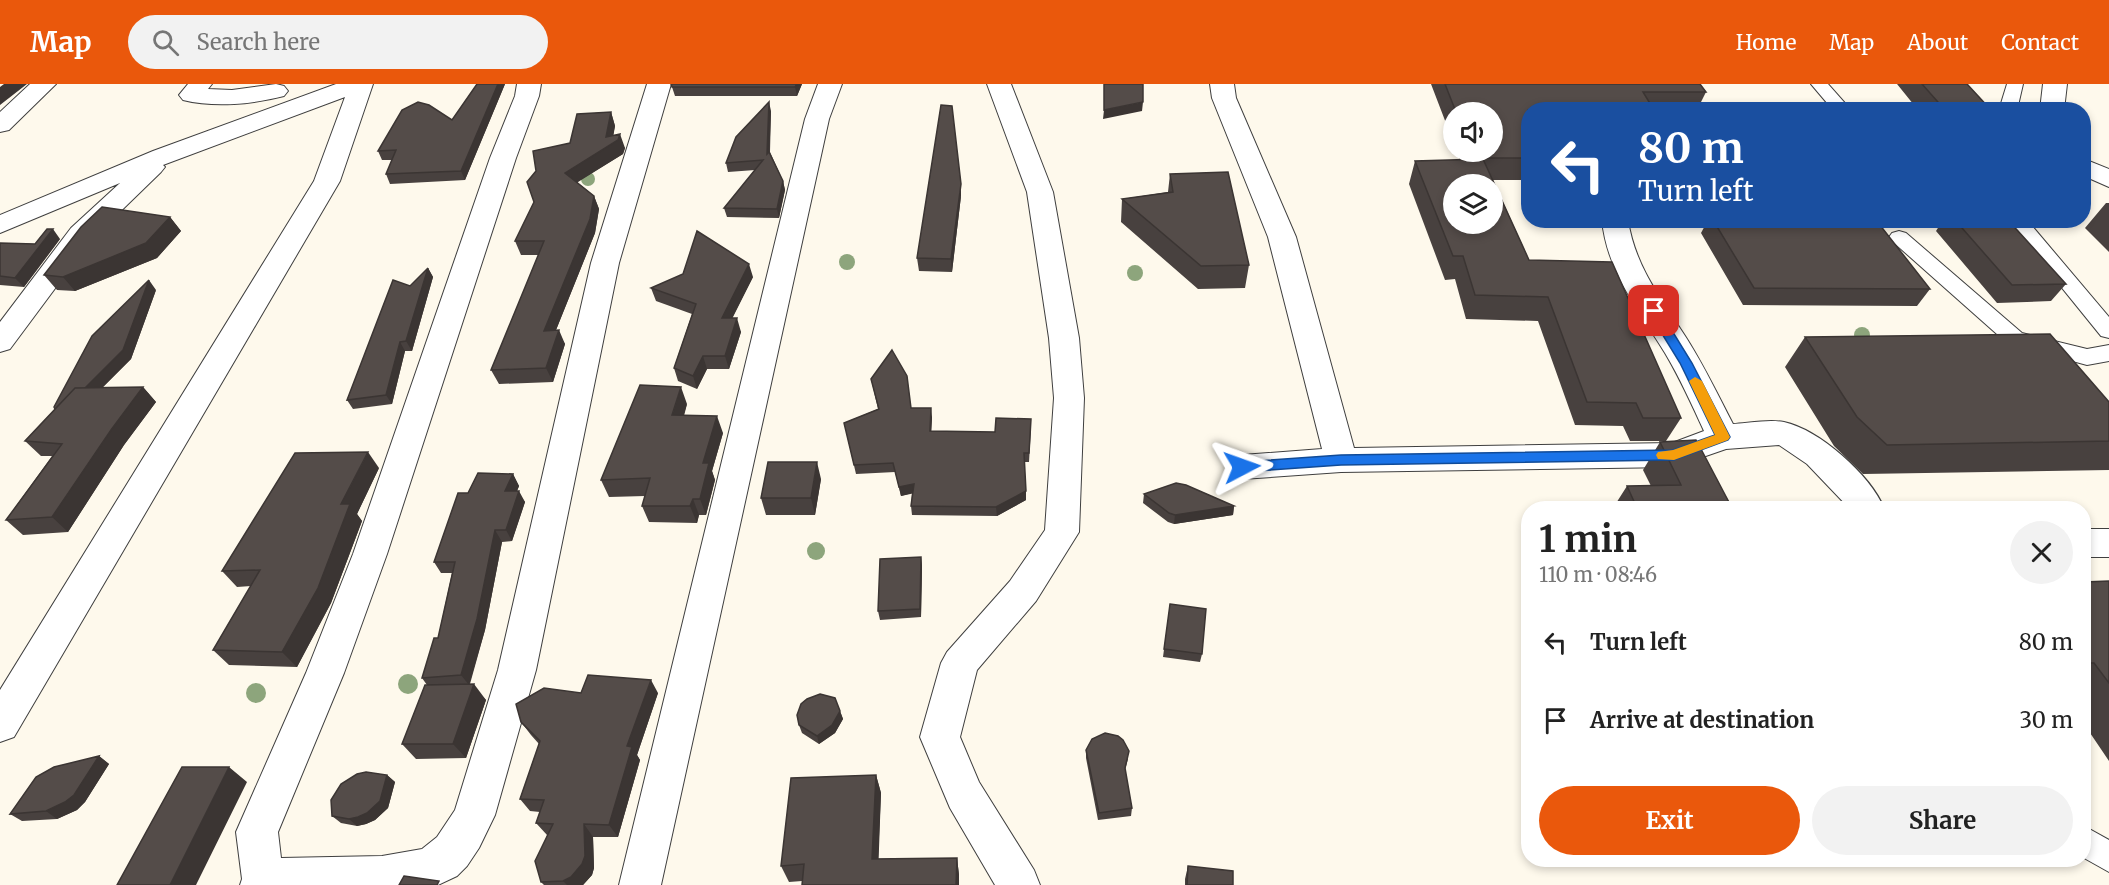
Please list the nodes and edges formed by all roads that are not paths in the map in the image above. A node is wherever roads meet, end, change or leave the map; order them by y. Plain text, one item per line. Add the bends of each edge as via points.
1 (44, 84) edge
2 (200, 84) edge
3 (360, 84) edge
4 (529, 84) edge
5 (659, 84) edge
6 (830, 84) edge
7 (999, 84) edge
8 (1222, 84) edge
9 (1819, 84) edge
10 (2015, 84) edge
11 (2055, 84) edge
12 (282, 88) edge
13 (1836, 102) edge
14 (2010, 102) edge
15 (2053, 102) edge
16 (0, 125) edge
17 (244, 128) junction
18 (162, 156) junction
19 (2091, 170) edge
20 (2109, 179) edge
21 (0, 225) edge
22 (1616, 228) edge
23 (2023, 228) edge
24 (1899, 237) dead end
25 (2109, 331) edge
26 (0, 342) edge
27 (2109, 353) edge
28 (1723, 437) junction
29 (1341, 460) junction
30 (1242, 467) dead end
31 (1862, 501) edge
32 (2091, 543) edge
33 (2109, 543) edge
34 (0, 726) edge
35 (2091, 845) edge
36 (2109, 857) edge
37 (262, 882) edge
38 (640, 885) edge
39 (1018, 885) edge

1 - 16 street
2 - 12 street via 191,95 232,97
3 - 17 street
3 - 34 street via 327,181
4 - 37 street via 370,554 325,673 257,832
5 - 37 street via 605,263 517,670 464,837 441,861 413,874
6 - 38 street via 818,119
7 - 39 street via 1040,192 1064,338 1069,398 1062,532 1023,591 960,663 940,737 964,795
8 - 29 street via 1224,98 1282,237
9 - 13 lane
10 - 14 lane
11 - 15 street
12 - 17 street
17 - 18 street
18 - 21 street
18 - 26 street via 83,232
19 - 20 street
22 - 28 street via 1622,259 1686,363
23 - 25 lane
24 - 27 lane via 2015,338 2087,357
28 - 29 street via 1674,455
28 - 31 street via 1783,434 1814,452
29 - 30 street
32 - 33 street
35 - 36 lane

